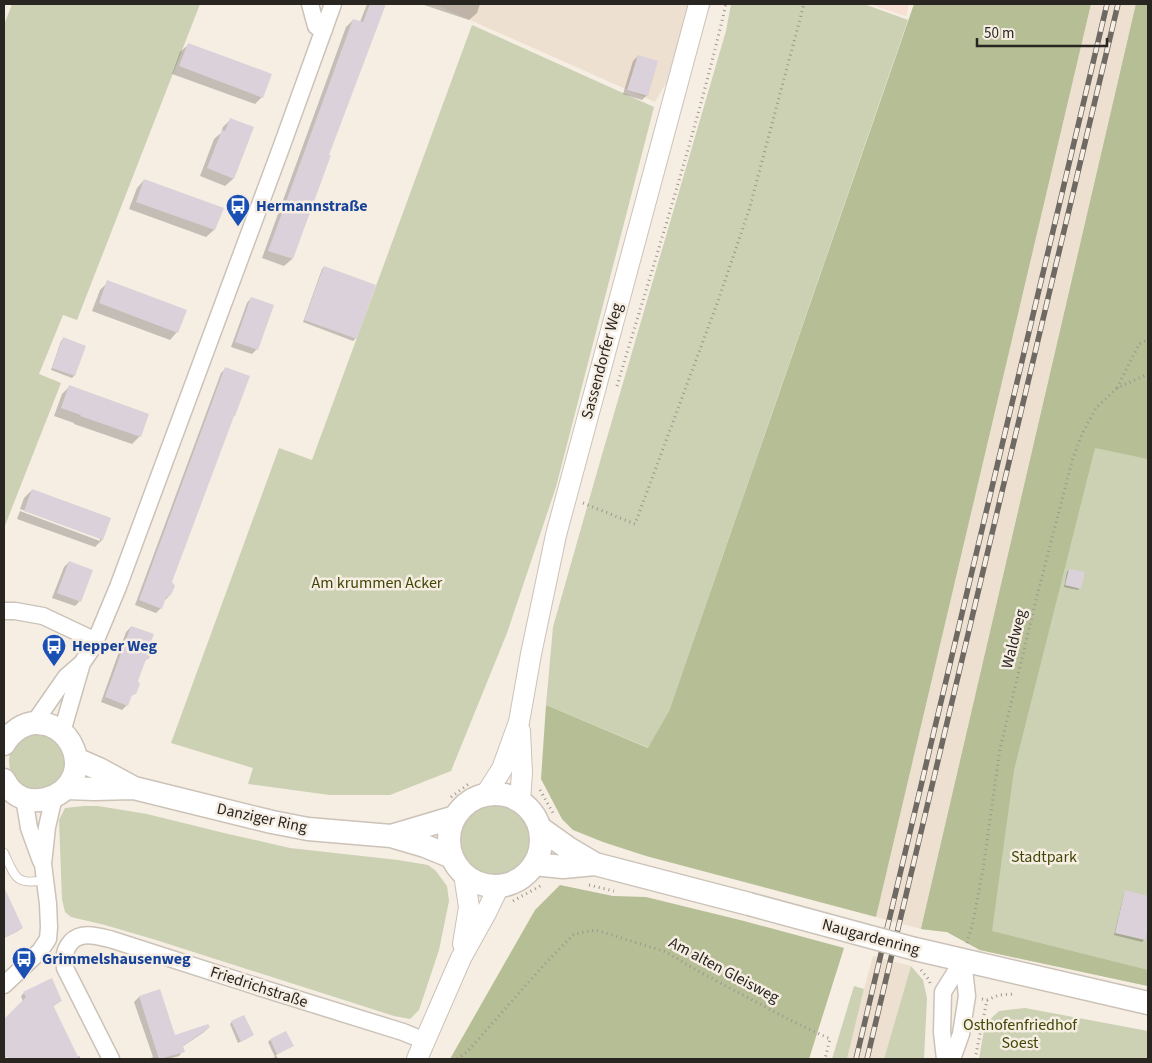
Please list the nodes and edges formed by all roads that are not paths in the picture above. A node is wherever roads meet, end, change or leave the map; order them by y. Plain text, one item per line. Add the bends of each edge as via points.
1 (310, 4) edge
2 (333, 4) edge
3 (699, 4) edge
4 (324, 30) junction
5 (4, 611) edge
6 (96, 641) junction
7 (82, 663) junction
8 (519, 722) junction
9 (34, 723) junction
10 (62, 732) junction
11 (5, 738) edge
12 (76, 759) junction
13 (4, 780) edge
14 (134, 788) junction
15 (60, 792) junction
16 (486, 794) junction
17 (24, 798) junction
18 (520, 801) junction
19 (455, 817) junction
20 (540, 828) junction
21 (391, 836) junction
22 (4, 852) edge
23 (534, 864) junction
24 (595, 864) junction
25 (458, 865) junction
26 (44, 872) junction
27 (499, 886) junction
28 (965, 952) junction
29 (461, 958) junction
30 (4, 985) edge
31 (1148, 1003) edge
32 (421, 1050) edge
33 (111, 1059) edge
34 (945, 1059) edge
35 (952, 1059) edge

1 - 4 street via 316,26
2 - 4 street
3 - 8 street, Sassendorfer Weg via 556,536
4 - 6 street
5 - 6 street via 43,616
6 - 7 street
7 - 9 street via 66,677
7 - 10 street
8 - 16 street, Sassendorfer Weg via 502,769
8 - 18 street, Sassendorfer Weg
9 - 10 main road via 49,725
9 - 11 main road via 20,727
10 - 12 main road via 72,744
12 - 14 main road, Danziger Ring
12 - 15 main road via 74,775
13 - 17 main road via 11,791
14 - 15 main road, Danziger Ring
14 - 21 main road, Danziger Ring via 272,822
15 - 17 main road, Danziger Ring via 39,800
15 - 26 street via 47,827
16 - 18 main road via 505,794
16 - 19 main road via 468,802
17 - 26 street via 29,828
18 - 20 main road via 533,812
19 - 21 main road, Danziger Ring
19 - 25 main road via 449,836
20 - 23 main road via 541,846
20 - 24 main road, Naugardenring
21 - 25 main road, Danziger Ring via 425,846
22 - 26 lane via 22,882 31,883
23 - 24 main road, Naugardenring
23 - 27 main road via 519,879
24 - 28 main road, Naugardenring, bridge via 915,949
25 - 27 main road via 471,880
25 - 29 street via 469,907
26 - 30 street via 48,939 40,951
27 - 29 street
28 - 31 main road, Naugardenring
28 - 34 street via 943,992
28 - 35 street via 967,996 961,1034
29 - 32 street
32 - 33 street, Friedrichstraße via 403,1032 113,940 82,935 66,946 65,968

